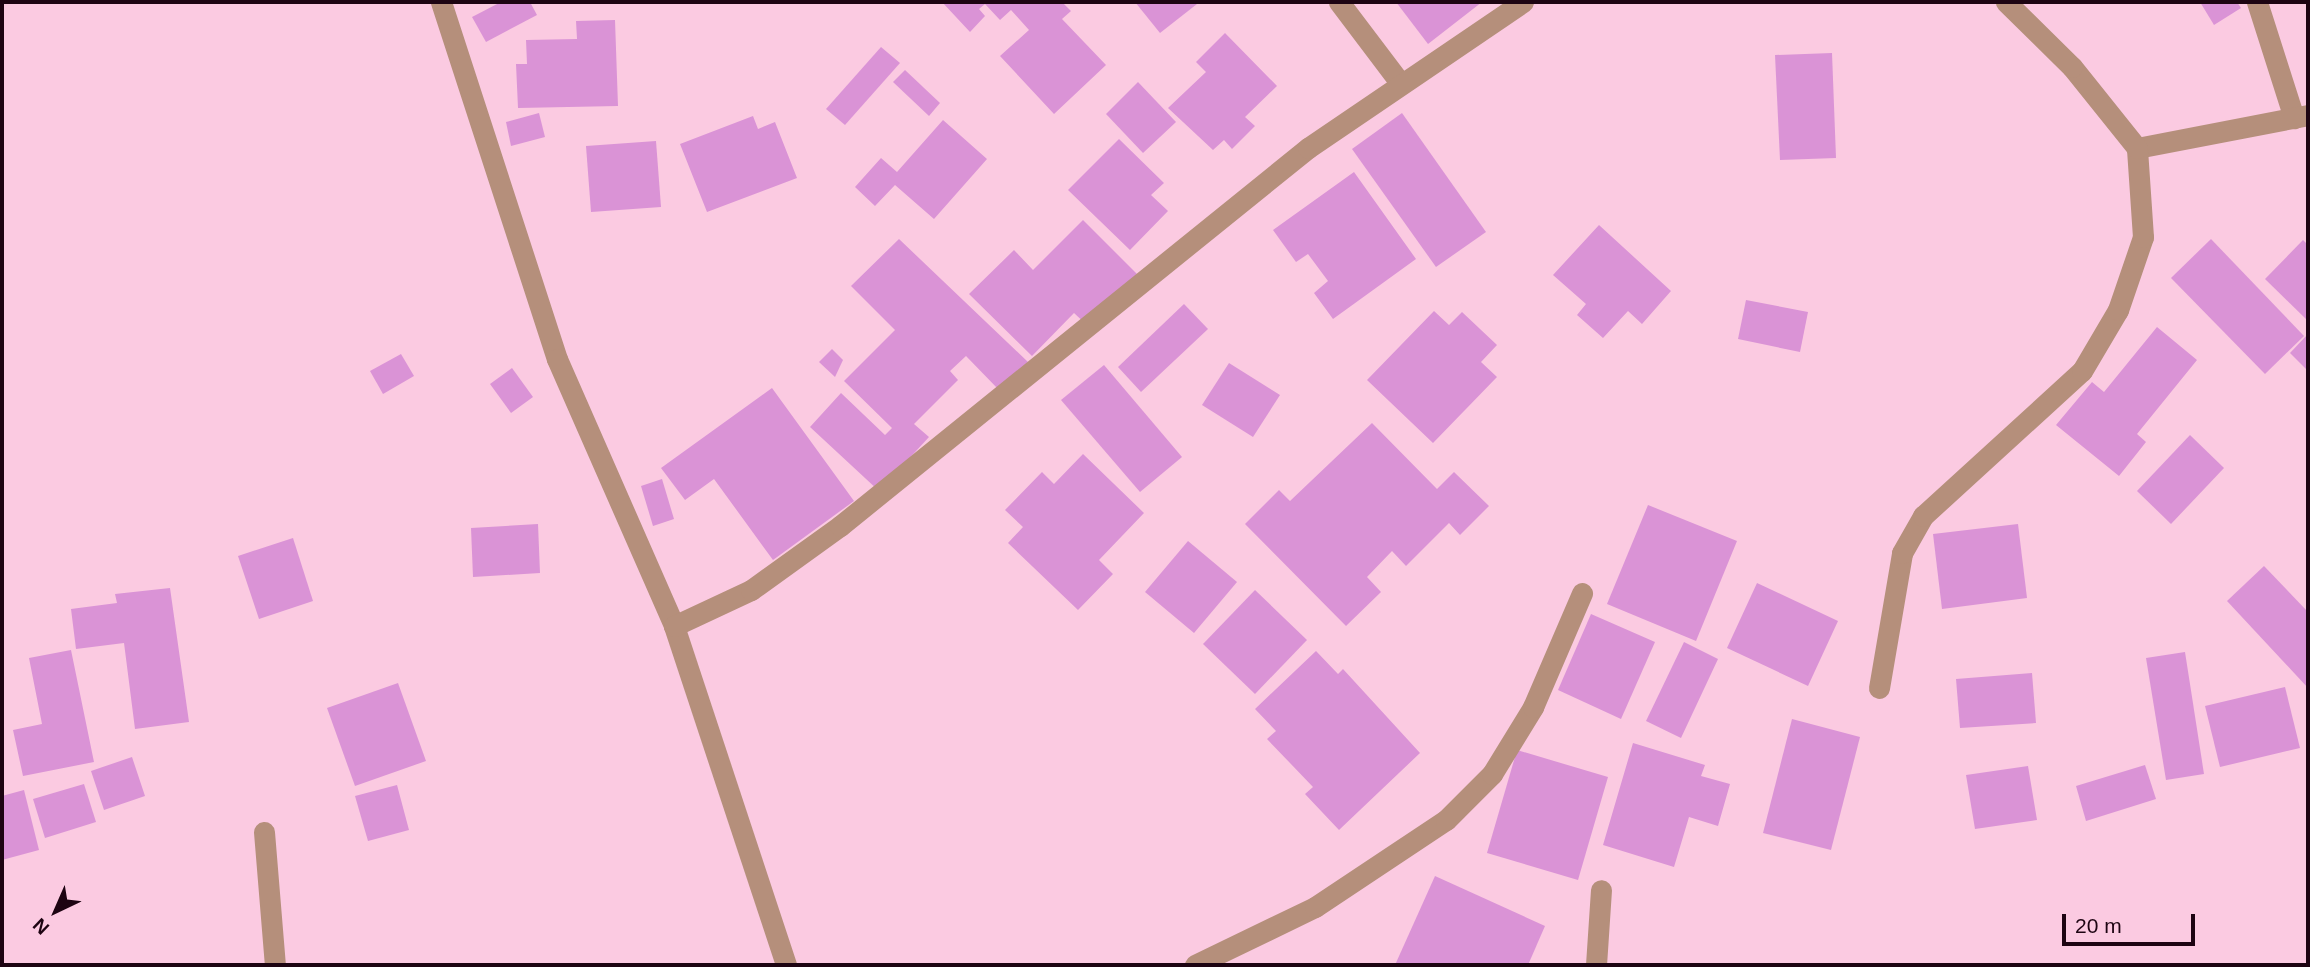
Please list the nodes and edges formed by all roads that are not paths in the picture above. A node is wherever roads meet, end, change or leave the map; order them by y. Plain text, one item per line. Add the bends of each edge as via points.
1 (441, 2) edge
2 (1339, 2) edge
3 (1523, 2) edge
4 (2006, 2) edge
5 (2257, 2) edge
6 (1401, 84) junction
7 (2301, 117) edge
8 (2137, 148) junction
9 (1582, 593) dead end
10 (674, 626) junction
11 (1879, 688) dead end
12 (264, 832) dead end
13 (1601, 890) dead end
14 (275, 965) edge
15 (786, 965) edge
16 (1195, 965) edge
17 (1596, 965) edge

1 - 10 street via 557,359
2 - 6 street
3 - 6 street
4 - 8 street via 2072,68
5 - 7 street
6 - 10 street via 1308,148 840,526 751,590
7 - 8 street
8 - 11 street via 2143,237 2118,310 2082,371 1923,516 1902,553
9 - 16 street via 1555,668 1526,718 1492,774 1446,820 1315,907
10 - 15 street
12 - 14 street
13 - 17 street

